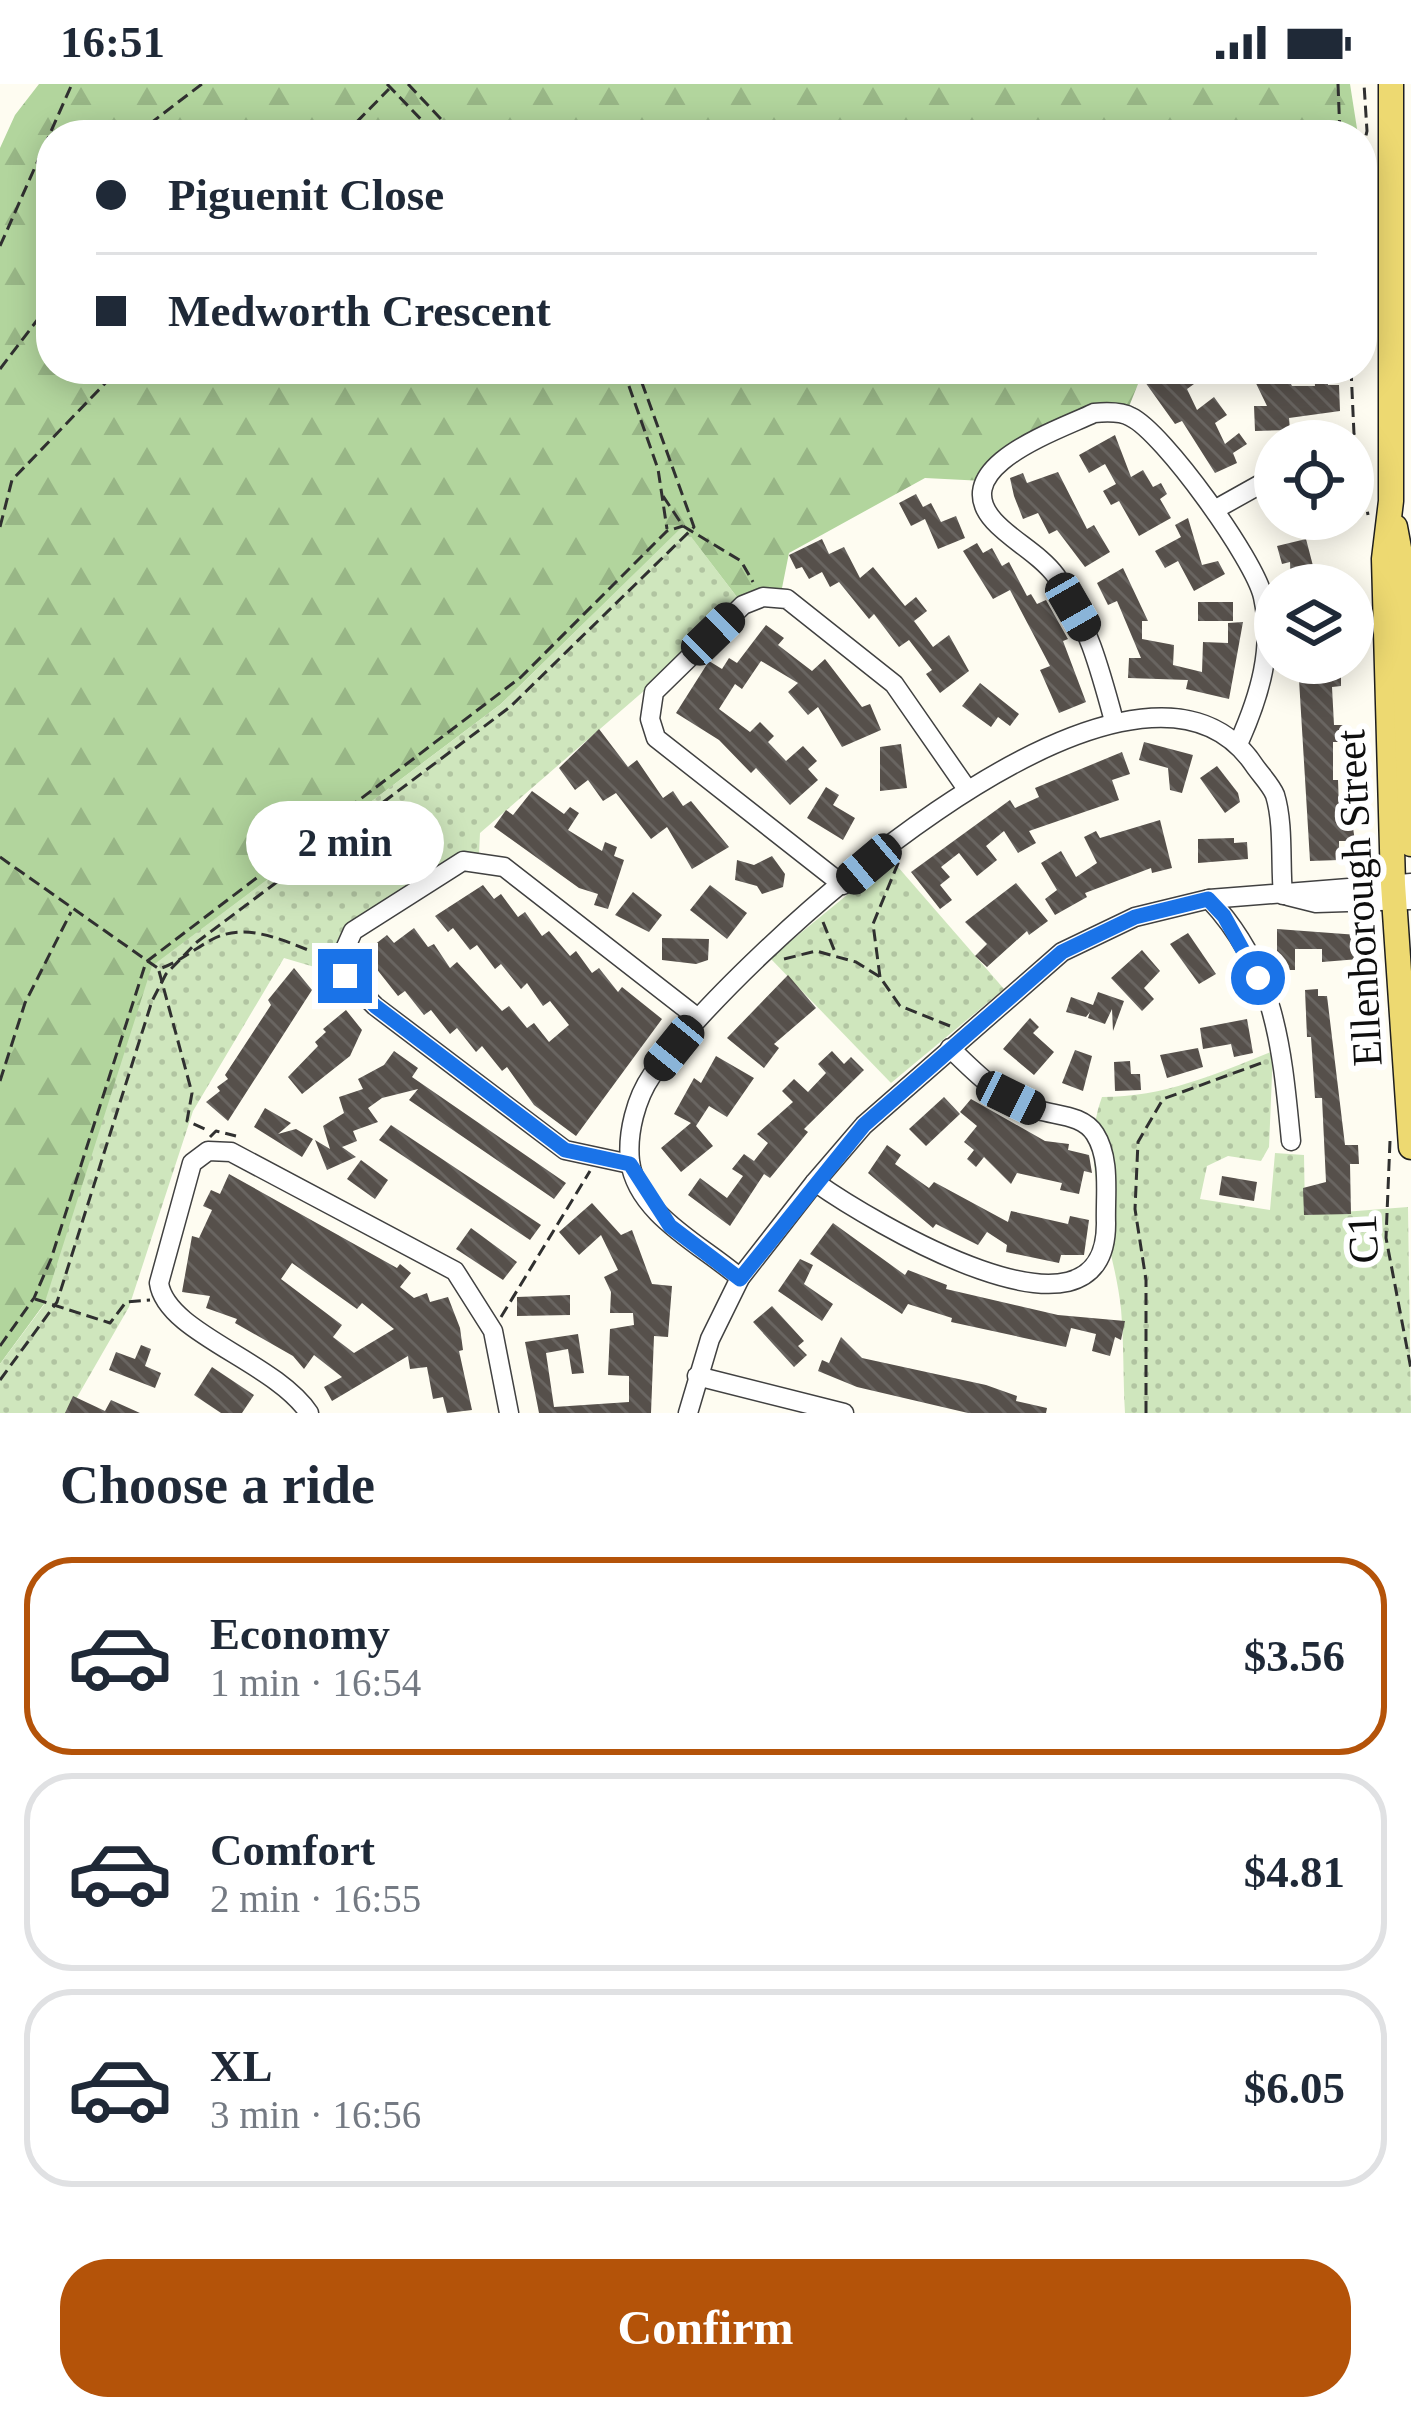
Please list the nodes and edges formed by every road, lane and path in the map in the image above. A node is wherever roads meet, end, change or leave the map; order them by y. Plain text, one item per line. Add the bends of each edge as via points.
1 (72, 84) edge
2 (202, 84) edge
3 (408, 84) edge
4 (1338, 84) edge
5 (1364, 84) edge
6 (1378, 84) edge
7 (1391, 84) edge
8 (388, 86) edge
9 (56, 120) edge
10 (155, 120) edge
11 (357, 120) edge
12 (421, 120) edge
13 (442, 120) edge
14 (1339, 120) edge
15 (1366, 120) edge
16 (36, 165) edge
17 (1388, 165) junction
18 (0, 246) edge
19 (36, 322) edge
20 (0, 369) edge
21 (104, 384) edge
22 (628, 384) edge
23 (642, 384) edge
24 (1352, 384) edge
25 (1353, 420) edge
26 (1254, 488) edge
27 (662, 494) junction
28 (1390, 501) junction
29 (1216, 509) junction
30 (683, 526) junction
31 (0, 527) edge
32 (667, 531) junction
33 (689, 532) junction
34 (759, 598) junction
35 (1114, 721) junction
36 (1238, 742) junction
37 (967, 789) junction
38 (1411, 844) edge
39 (0, 857) edge
40 (882, 866) dead end
41 (843, 886) junction
42 (1402, 892) edge
43 (1283, 896) junction
44 (1208, 899) junction
45 (71, 911) junction
46 (810, 924) dead end
47 (835, 954) junction
48 (329, 957) dead end
49 (759, 959) junction
50 (146, 962) junction
51 (176, 963) junction
52 (159, 969) junction
53 (880, 977) junction
54 (162, 982) junction
55 (698, 1018) junction
56 (951, 1038) junction
57 (1282, 1051) junction
58 (0, 1081) edge
59 (210, 1131) dead end
60 (1291, 1141) dead end
61 (1411, 1148) edge
62 (630, 1164) junction
63 (591, 1170) dead end
64 (1391, 1176) dead end
65 (815, 1182) junction
66 (740, 1279) junction
67 (34, 1298) junction
68 (161, 1298) junction
69 (53, 1308) junction
70 (493, 1331) junction
71 (0, 1346) edge
72 (1411, 1369) edge
73 (697, 1376) junction
74 (0, 1380) edge
75 (309, 1413) edge
76 (509, 1413) edge
77 (688, 1413) edge
78 (844, 1413) edge
79 (1146, 1413) edge

1 - 9 path
2 - 10 path
3 - 13 path
4 - 14 path
5 - 15 path
6 - 17 main road, Ellenborough Street
7 - 17 main road, Ellenborough Street
8 - 11 path
8 - 12 path
16 - 18 path
17 - 28 main road, Ellenborough Street
19 - 20 path
21 - 31 path via 12,480
22 - 27 path
23 - 33 path via 694,527
24 - 25 path
26 - 29 street
27 - 30 path
27 - 32 path
28 - 38 main road, Ellenborough Street via 1401,560
28 - 42 main road, Ellenborough Street via 1384,559
29 - 35 street via 1133,417 1108,412 999,459 984,481 992,520 1054,573 1093,641
29 - 36 street via 1263,594 1268,649
30 - 32 path
30 - 33 path
32 - 50 path via 521,677
33 - 34 path via 740,561
33 - 51 path via 510,707
34 - 37 street via 788,599 894,684
34 - 41 street via 654,692 650,719 656,738
35 - 36 street via 1194,718
35 - 37 street
36 - 43 street via 1275,796
37 - 41 street
39 - 45 path
40 - 53 path via 899,851 873,924
41 - 49 street
42 - 43 street via 1314,887
42 - 61 main road, Ellenborough Street
43 - 44 street
44 - 56 street via 1135,917 1062,952
44 - 57 street via 1275,1009
45 - 50 path via 94,918
45 - 58 path
46 - 47 path via 820,916
47 - 49 path
47 - 53 path
48 - 51 path via 285,938 233,934
49 - 55 street
50 - 52 path
50 - 67 path
51 - 52 path
51 - 54 path
52 - 54 path
53 - 56 path via 900,1006 942,1019
54 - 59 path via 192,1093 188,1121
54 - 69 path
55 - 62 street via 650,1078 630,1127
55 - 62 street via 504,867 482,860 463,861 353,931 341,958 345,976 392,1020 565,1150
56 - 65 street
56 - 65 street via 988,1087 1092,1129 1104,1150 1106,1250 1098,1266 1057,1284 938,1256
57 - 60 street
57 - 79 path via 1163,1100 1138,1142
62 - 66 street via 670,1226
63 - 70 path
64 - 72 path, C1 via 1386,1238
65 - 66 street
66 - 73 street
67 - 69 path
67 - 71 path
68 - 69 path via 126,1303 110,1323
68 - 70 street via 192,1163 208,1151 231,1152 455,1271
68 - 75 street via 170,1314 260,1365
69 - 74 path
70 - 76 street
73 - 77 street
73 - 78 street

